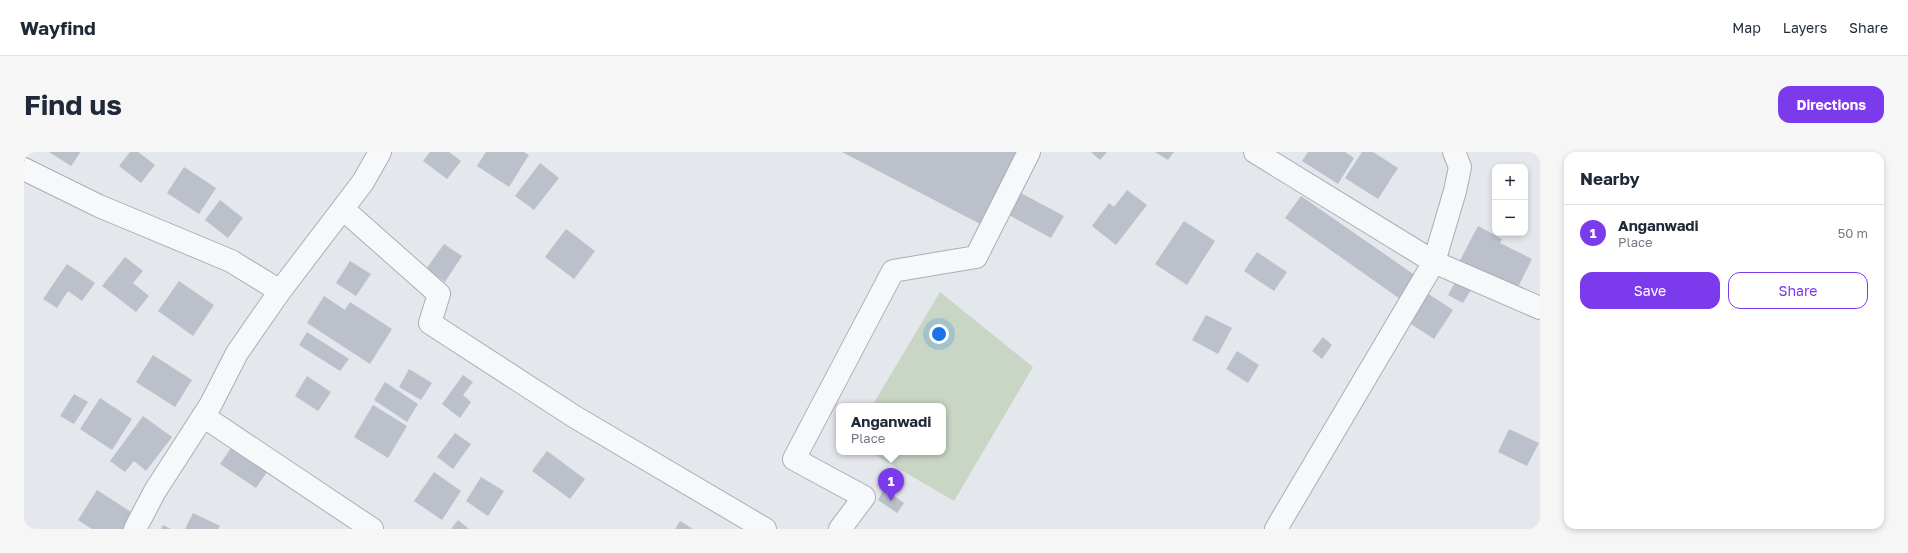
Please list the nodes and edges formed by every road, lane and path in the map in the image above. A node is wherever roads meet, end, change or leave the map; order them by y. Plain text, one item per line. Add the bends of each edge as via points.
1 (380, 152) edge
2 (1029, 152) edge
3 (1255, 152) edge
4 (1454, 152) edge
5 (1537, 152) edge
6 (1540, 154) edge
7 (24, 169) edge
8 (343, 209) junction
9 (1434, 262) junction
10 (280, 291) junction
11 (1540, 308) edge
12 (203, 416) junction
13 (135, 529) edge
14 (372, 529) edge
15 (765, 529) edge
16 (840, 529) edge
17 (1276, 529) edge

1 - 8 street via 363,182
2 - 16 street via 976,257 893,271 794,460 864,497
3 - 9 street
4 - 9 street via 1460,167
5 - 6 path
7 - 10 street via 99,206 231,261
8 - 10 street
8 - 15 street via 439,294 430,323 575,417
9 - 11 street
9 - 17 street
10 - 12 street via 237,353
12 - 13 street via 155,491
12 - 14 street

